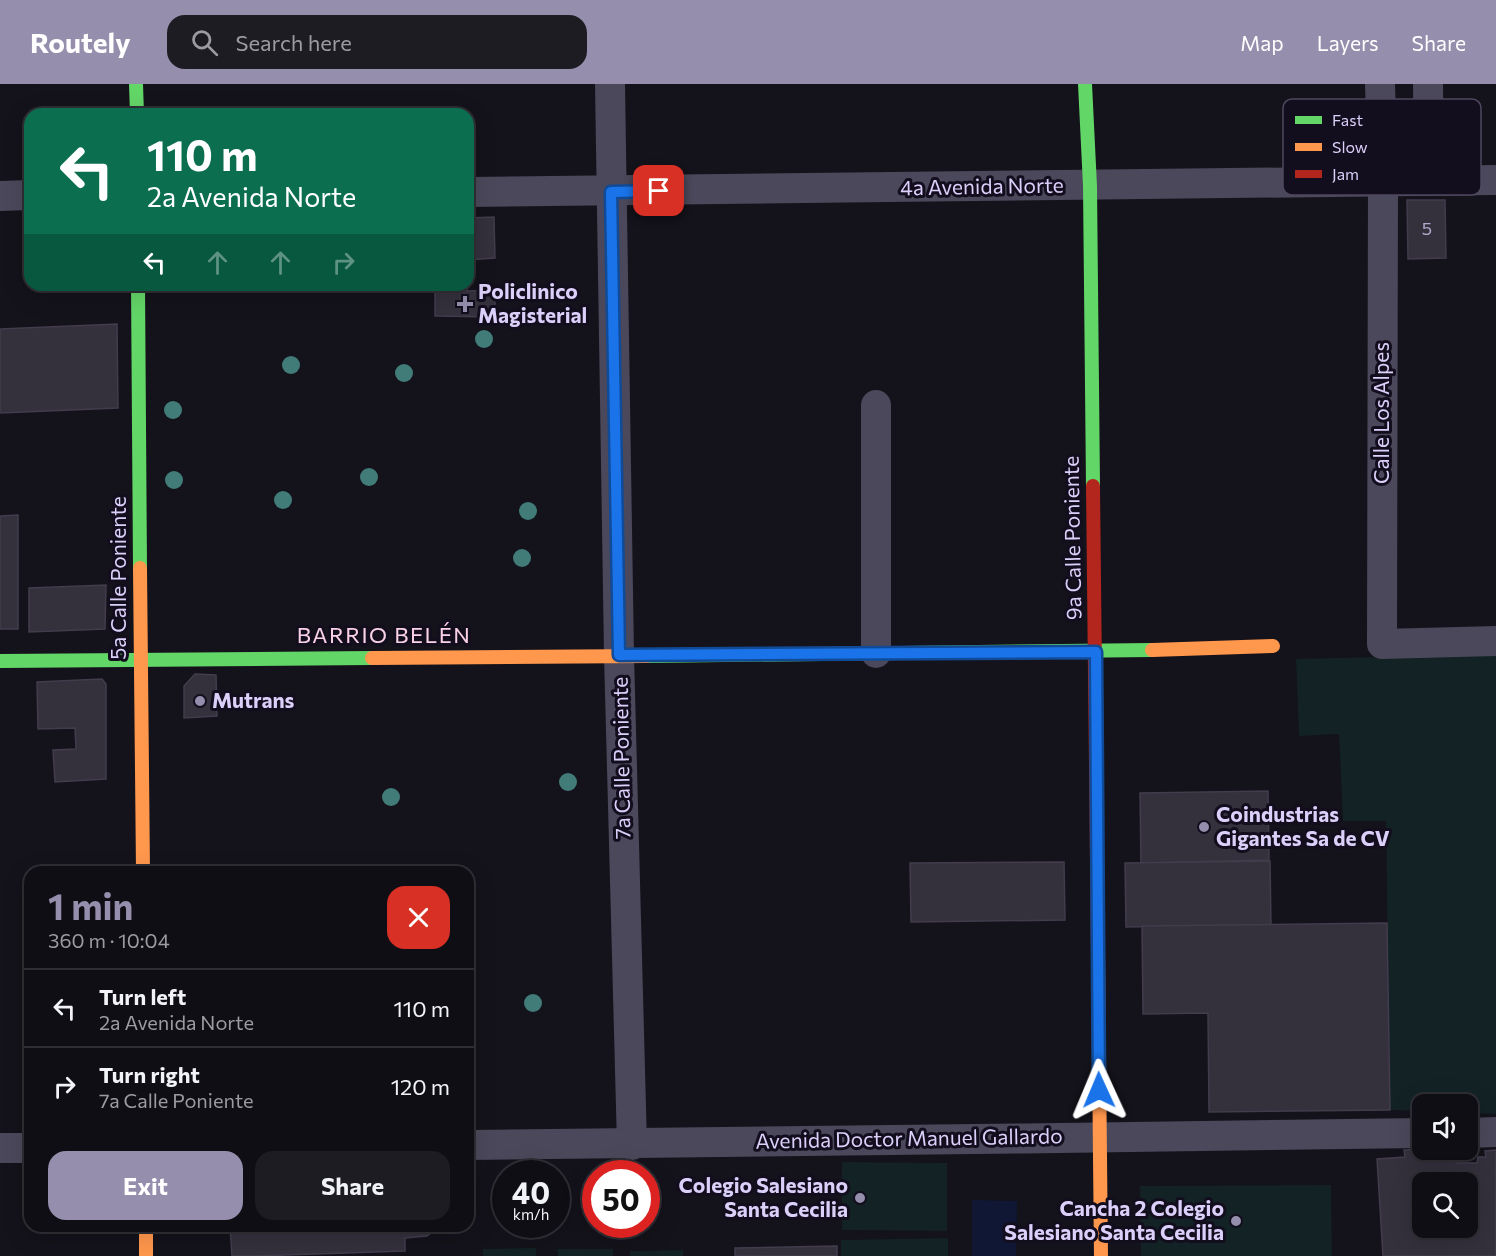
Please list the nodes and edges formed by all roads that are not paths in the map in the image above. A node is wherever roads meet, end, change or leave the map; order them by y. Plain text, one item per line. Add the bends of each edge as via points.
1 (136, 84) edge
2 (610, 84) edge
3 (1085, 84) edge
4 (1380, 84) edge
5 (1428, 84) edge
6 (1380, 99) edge
7 (1428, 99) edge
8 (137, 108) edge
9 (1481, 180) edge
10 (1496, 180) edge
11 (1283, 183) edge
12 (1090, 186) junction
13 (474, 192) edge
14 (611, 192) junction
15 (0, 195) edge
16 (24, 195) edge
17 (1383, 195) edge
18 (138, 291) edge
19 (876, 405) dead end
20 (1496, 641) edge
21 (1273, 646) dead end
22 (1096, 652) junction
23 (876, 653) junction
24 (619, 655) junction
25 (141, 660) junction
26 (0, 661) edge
27 (142, 866) edge
28 (1496, 1132) edge
29 (1412, 1133) edge
30 (1478, 1133) edge
31 (1100, 1136) junction
32 (632, 1145) junction
33 (474, 1146) edge
34 (0, 1148) edge
35 (24, 1148) edge
36 (146, 1232) edge
37 (146, 1256) edge
38 (1101, 1256) edge

1 - 8 main road
2 - 14 street, 7a Calle Poniente
3 - 12 main road, 9a Calle Poniente
4 - 6 street, Calle Los Alpes
5 - 7 street
9 - 10 street, 4a Avenida Norte
11 - 12 street, 4a Avenida Norte
12 - 14 street, 4a Avenida Norte
12 - 22 main road, 9a Calle Poniente
13 - 14 street, 4a Avenida Norte
14 - 24 street, 7a Calle Poniente
15 - 16 street
17 - 20 street, Calle Los Alpes via 1382,644
18 - 25 main road, 5a Calle Poniente
19 - 23 street
21 - 22 main road
22 - 23 main road
22 - 31 main road, 9a Calle Poniente
23 - 24 main road
24 - 25 main road
24 - 32 street, 7a Calle Poniente
25 - 26 main road
25 - 27 main road, 5a Calle Poniente
28 - 30 street
29 - 31 street, Avenida Doctor Manuel Gallardo
31 - 32 street, Avenida Doctor Manuel Gallardo
31 - 38 main road, 9a Calle Poniente
32 - 33 street, Avenida Doctor Manuel Gallardo
34 - 35 street
36 - 37 main road

